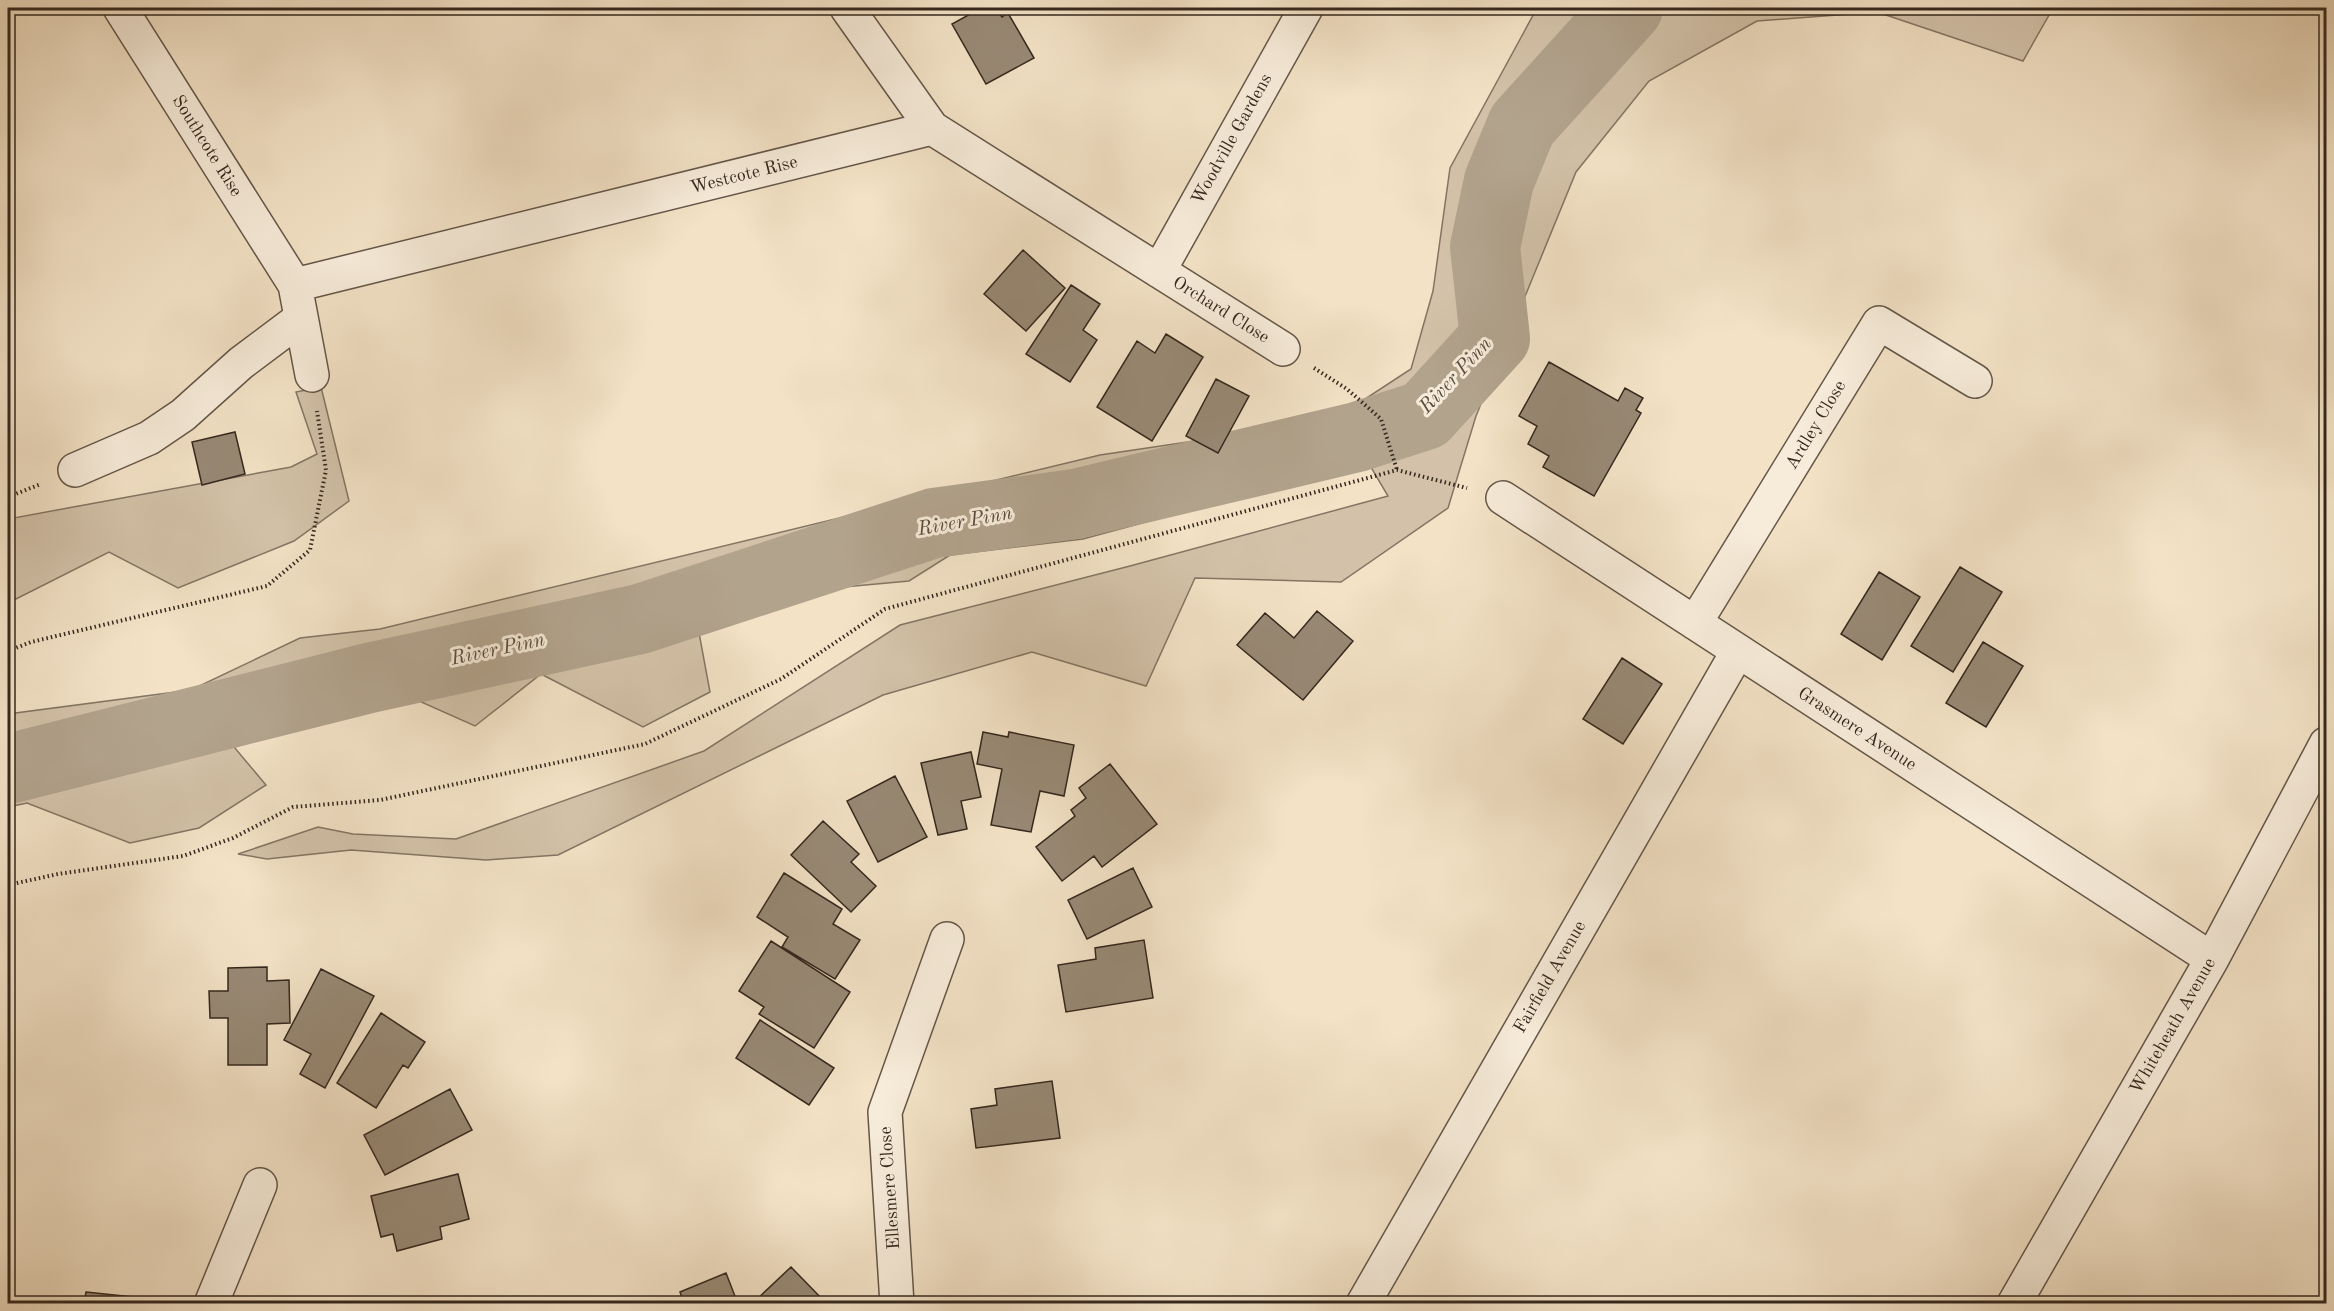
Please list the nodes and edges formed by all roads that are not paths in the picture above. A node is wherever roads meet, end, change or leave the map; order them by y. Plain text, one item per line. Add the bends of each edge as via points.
1 (120, 8) edge
2 (848, 8) edge
3 (1306, 8) edge
4 (932, 129) junction
5 (1159, 271) junction
6 (295, 285) junction
7 (301, 318) junction
8 (1283, 349) road end
9 (312, 375) road end
10 (1975, 381) dead end
11 (75, 470) dead end
12 (1503, 498) road end
13 (1695, 623) junction
14 (1738, 651) junction
15 (2326, 744) edge
16 (947, 939) dead end
17 (2212, 959) junction
18 (260, 1185) dead end
19 (211, 1304) edge
20 (897, 1304) edge
21 (1363, 1304) edge
22 (2014, 1304) edge

1 - 6 street, Southcote Rise
2 - 4 street
3 - 5 street, Woodville Gardens
4 - 5 street
4 - 6 street, Westcote Rise
5 - 8 street, Orchard Close
6 - 7 street
7 - 9 street
7 - 11 street via 241,363 183,415 149,438
10 - 13 street, Ardley Close via 1879,323
12 - 13 street, Grasmere Avenue
13 - 14 street, Grasmere Avenue
14 - 17 street, Grasmere Avenue
14 - 21 street, Fairfield Avenue
15 - 17 street, Whiteheath Avenue
16 - 20 street, Ellesmere Close via 885,1112
17 - 22 street, Whiteheath Avenue
18 - 19 street

